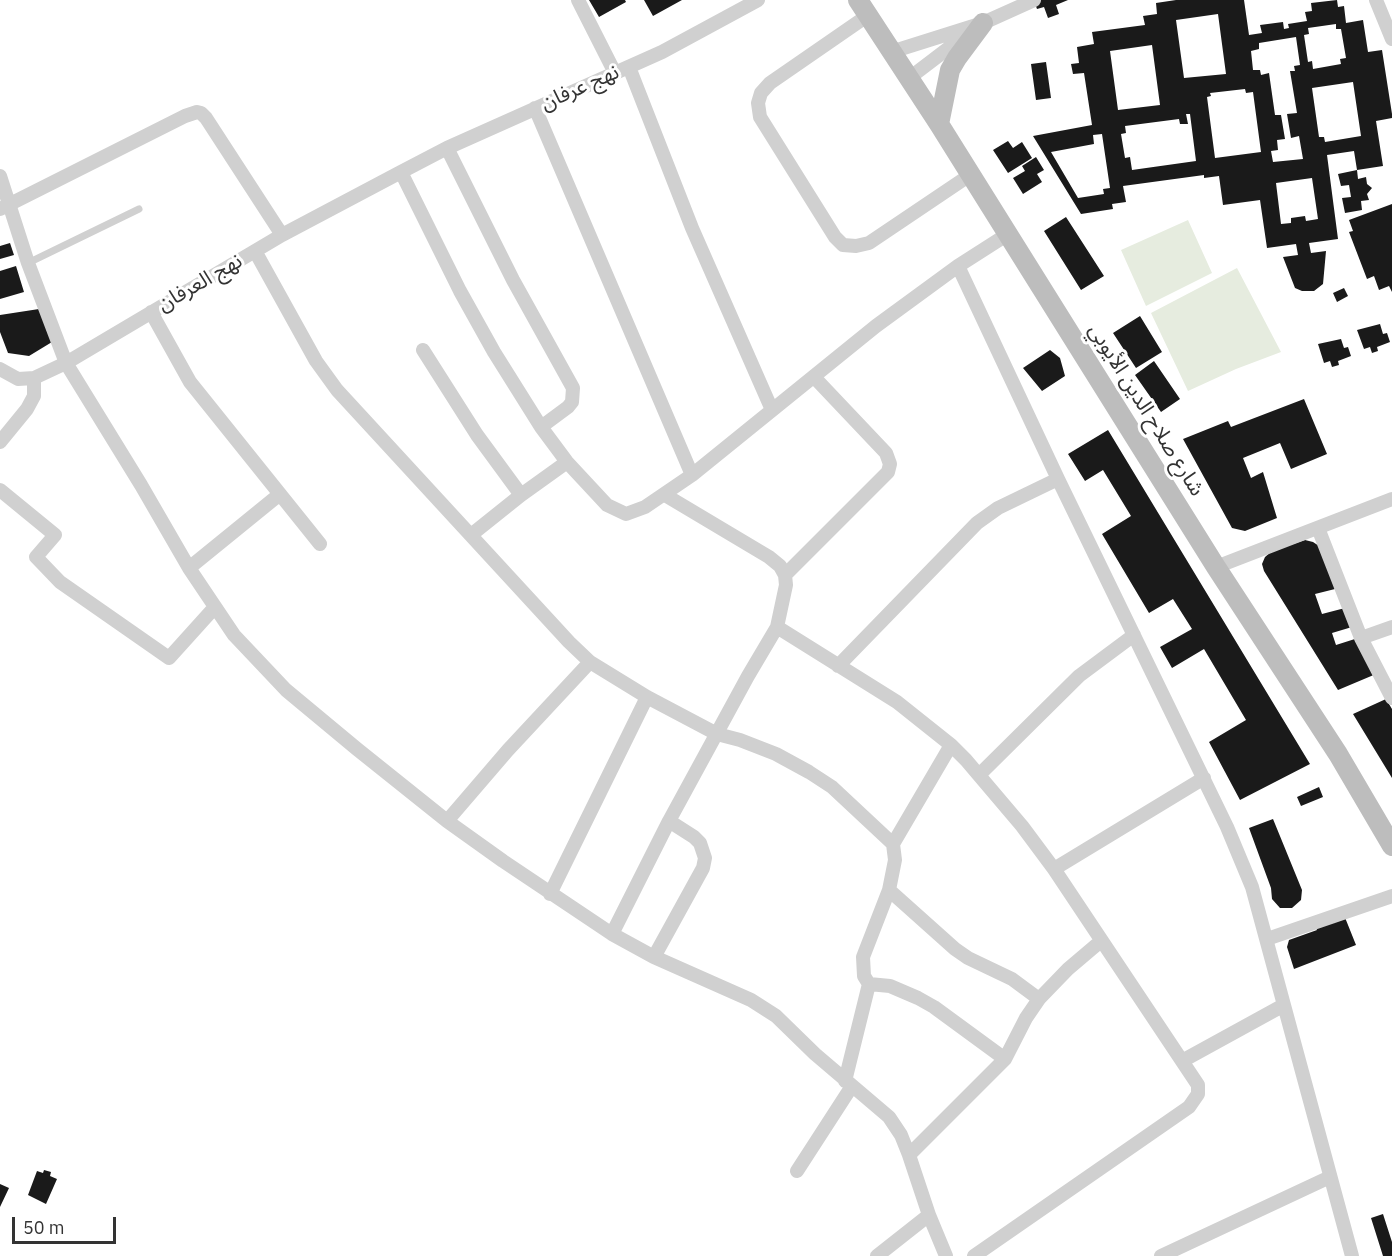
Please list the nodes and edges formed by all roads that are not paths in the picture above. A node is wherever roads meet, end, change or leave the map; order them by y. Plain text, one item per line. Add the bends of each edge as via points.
1 (578, 0) edge
2 (758, 0) edge
3 (1034, 0) edge
4 (1376, 0) edge
5 (862, 8) edge
6 (983, 23) junction
7 (1392, 39) edge
8 (891, 52) junction
9 (629, 67) junction
10 (615, 73) junction
11 (908, 79) junction
12 (536, 108) junction
13 (939, 124) junction
14 (447, 148) junction
15 (401, 172) junction
16 (970, 175) junction
17 (0, 176) edge
18 (4, 207) edge
19 (139, 209) dead end
20 (1008, 234) junction
21 (282, 235) junction
22 (255, 251) junction
23 (28, 263) junction
24 (958, 266) junction
25 (151, 312) junction
26 (423, 350) dead end
27 (66, 363) junction
28 (0, 369) edge
29 (814, 377) junction
30 (34, 378) junction
31 (772, 410) junction
32 (541, 427) junction
33 (0, 442) edge
34 (567, 462) junction
35 (692, 475) junction
36 (1058, 479) junction
37 (0, 490) edge
38 (280, 494) junction
39 (521, 495) junction
40 (665, 495) junction
41 (1392, 500) edge
42 (1318, 528) junction
43 (471, 535) junction
44 (320, 544) dead end
45 (1216, 567) junction
46 (189, 568) junction
47 (785, 575) junction
48 (215, 607) junction
49 (777, 627) junction
50 (1392, 627) edge
51 (1134, 634) junction
52 (1362, 638) junction
53 (590, 662) junction
54 (838, 666) junction
55 (647, 697) junction
56 (1392, 698) edge
57 (717, 734) junction
58 (951, 746) junction
59 (979, 775) junction
60 (1204, 778) junction
61 (447, 821) junction
62 (669, 821) junction
63 (893, 844) junction
64 (1392, 846) edge
65 (1054, 869) junction
66 (889, 890) junction
67 (550, 894) junction
68 (1392, 896) edge
69 (612, 934) junction
70 (1267, 939) junction
71 (1101, 941) junction
72 (654, 957) junction
73 (869, 984) junction
74 (1039, 999) junction
75 (1284, 1005) junction
76 (1005, 1059) junction
77 (1182, 1061) junction
78 (849, 1083) junction
79 (909, 1155) junction
80 (797, 1171) dead end
81 (1330, 1177) junction
82 (929, 1215) junction
83 (878, 1256) edge
84 (946, 1256) edge
85 (974, 1256) edge
86 (1161, 1256) edge
87 (1352, 1256) edge

1 - 10 street
2 - 9 street, نهج عرفان
3 - 6 street
4 - 7 street
5 - 8 main road, شارع صلاح الدين الأيوبي
5 - 16 street via 770,83 758,104 760,117 834,237 843,245 869,243
6 - 8 street
6 - 11 street
6 - 13 main road via 950,70
8 - 11 main road, شارع صلاح الدين الأيوبي
9 - 10 street, نهج عرفان
9 - 31 street via 692,228
10 - 12 street, نهج عرفان
11 - 13 main road, شارع صلاح الدين الأيوبي
12 - 14 street, نهج عرفان
12 - 35 street
13 - 16 main road, شارع صلاح الدين الأيوبي
14 - 15 street, نهج عرفان
14 - 32 street via 573,388 568,407
15 - 21 street, نهج العرفان
15 - 32 street via 460,291
16 - 20 main road, شارع صلاح الدين الأيوبي
17 - 18 street
18 - 21 street via 196,112 206,118
18 - 23 street
19 - 23 lane
20 - 24 street
20 - 45 main road, شارع صلاح الدين الأيوبي
21 - 22 street, نهج العرفان
22 - 25 street, نهج العرفان
22 - 43 street via 316,361 337,390
23 - 27 street
24 - 29 street
24 - 36 street
25 - 27 street, نهج العرفان
25 - 38 street via 190,382
26 - 39 street
27 - 30 street, نهج العرفان
27 - 46 street
28 - 30 street via 18,379
29 - 31 street
29 - 47 street via 886,453 890,464 888,472
30 - 33 street via 34,396
31 - 35 street
32 - 34 street
34 - 39 street
34 - 40 street via 617,511 635,512
35 - 40 street
36 - 51 street
36 - 54 street via 976,523
37 - 48 street via 55,535 36,557 60,582 169,658
38 - 44 street
38 - 46 street
39 - 43 street
40 - 47 street via 770,556
41 - 42 street
42 - 45 street
42 - 52 street
43 - 53 street
45 - 64 main road, شارع صلاح الدين الأيوبي via 1338,754
46 - 48 street
47 - 49 street
48 - 61 street via 234,635 286,690
49 - 54 street
49 - 57 street
50 - 52 street
51 - 59 street via 1079,676
51 - 60 street
52 - 56 street
53 - 55 street
53 - 61 street
54 - 58 street via 897,702
55 - 57 street
55 - 67 street
57 - 62 street
57 - 63 street via 776,754 809,772 832,787
58 - 59 street
58 - 63 street
59 - 65 street
60 - 65 street
60 - 70 street via 1252,887
61 - 67 street
62 - 69 street
62 - 72 street via 700,843 705,858
63 - 66 street via 895,860
65 - 71 street
66 - 73 street via 863,957 864,976
66 - 74 street via 955,949
67 - 69 street
68 - 70 street
69 - 72 street
70 - 75 street
71 - 74 street
71 - 77 street
72 - 78 street via 776,1016
73 - 76 street via 890,986 918,998
73 - 78 street
74 - 76 street
75 - 77 street
75 - 81 street
76 - 79 street
77 - 85 street via 1198,1085 1198,1094 1189,1107
78 - 79 street via 889,1117
78 - 80 street
79 - 82 street
81 - 86 street
81 - 87 street
82 - 83 street
82 - 84 street

